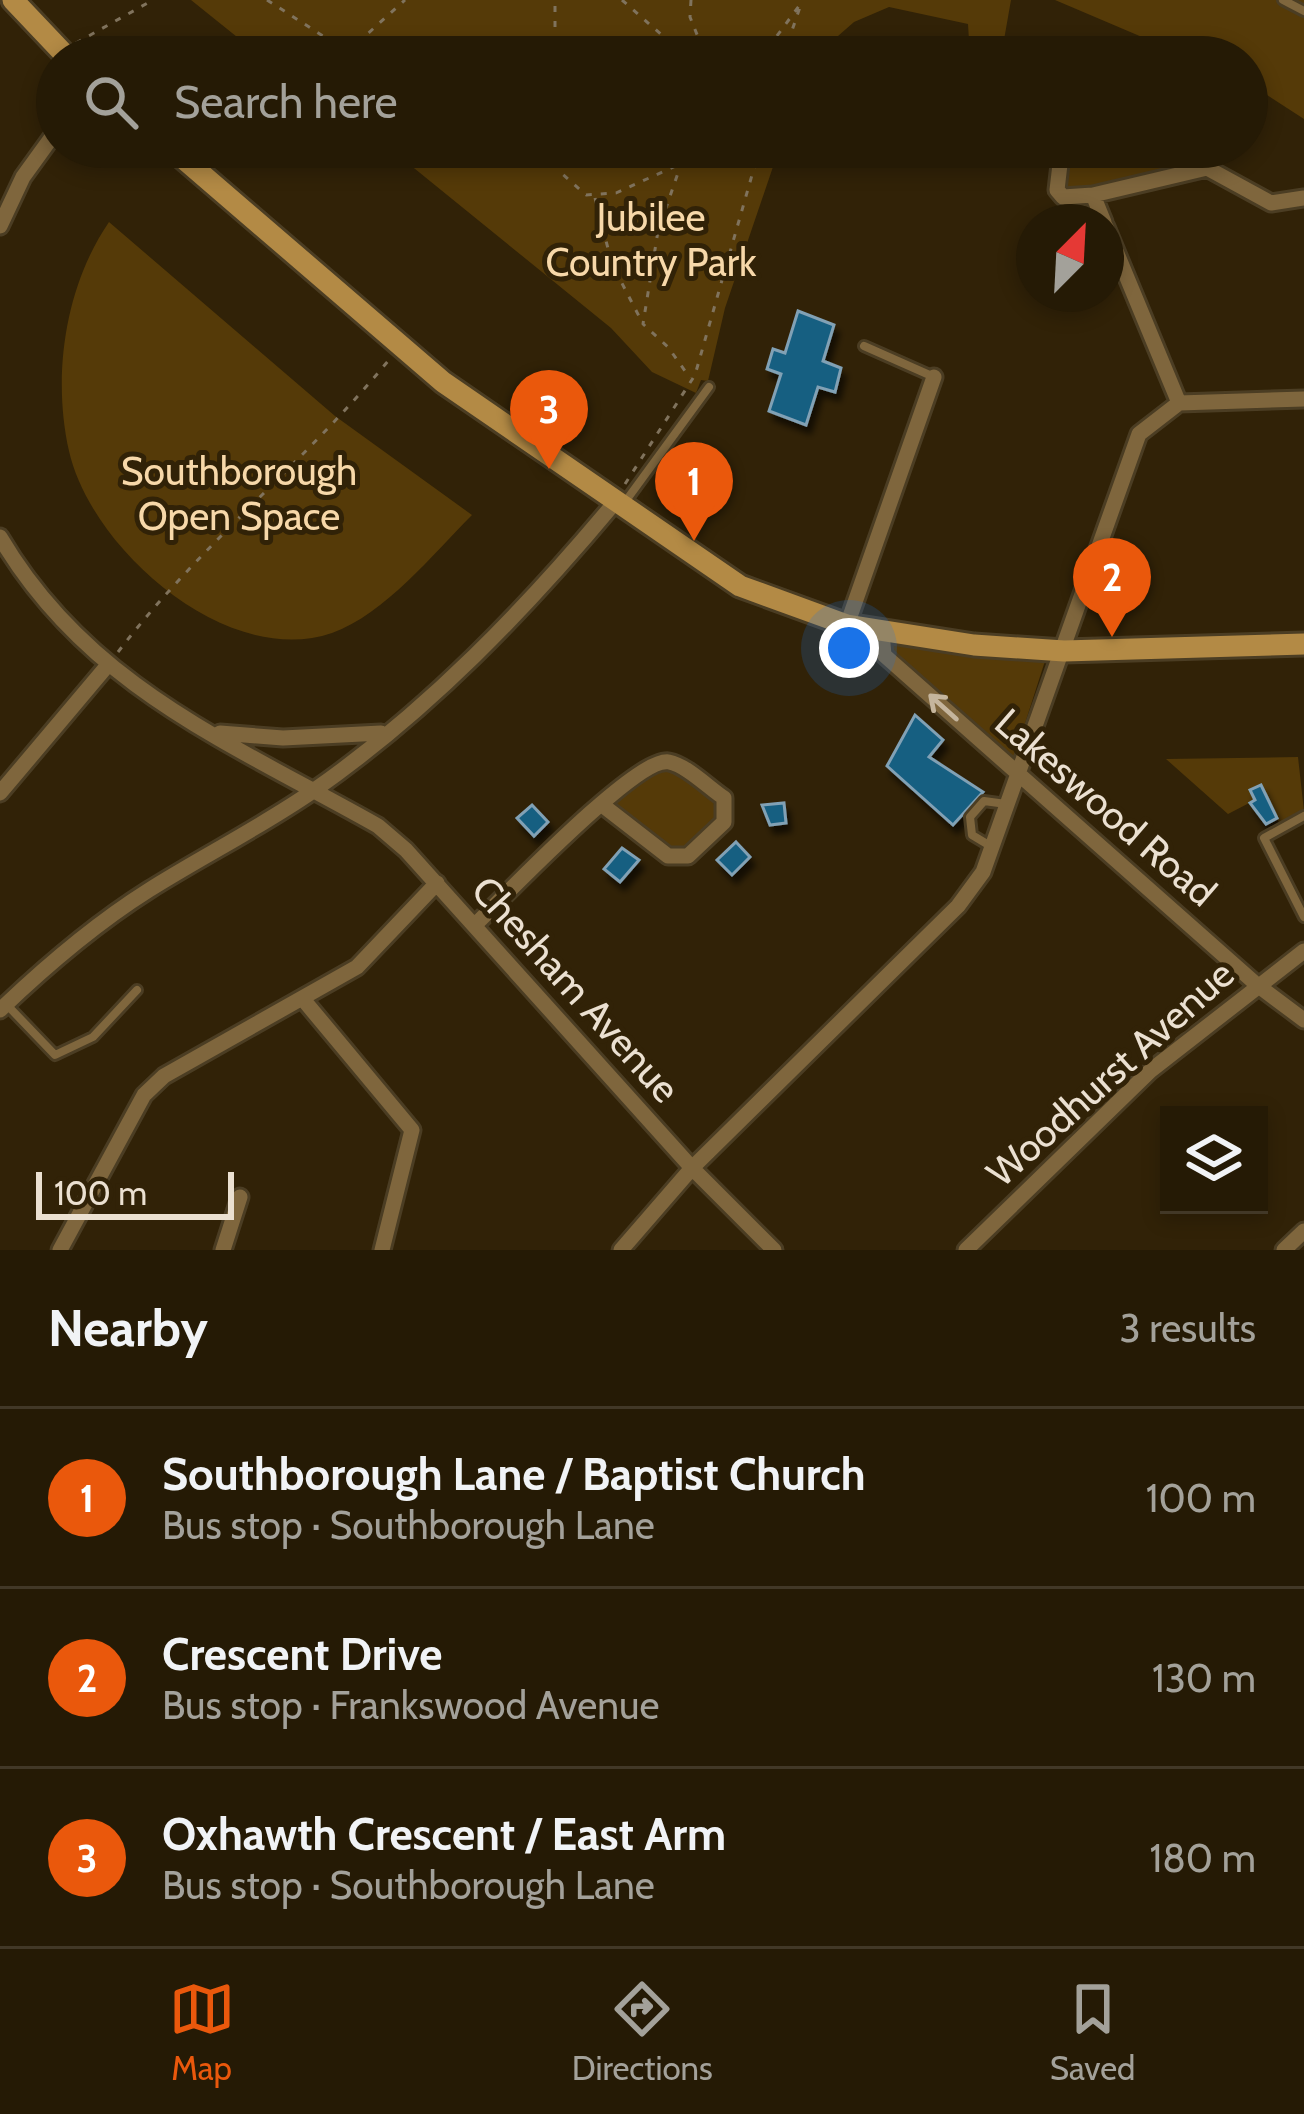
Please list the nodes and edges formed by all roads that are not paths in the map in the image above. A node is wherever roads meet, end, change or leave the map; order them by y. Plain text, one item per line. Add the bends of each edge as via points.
1 (13, 0) edge
2 (1283, 0) edge
3 (1304, 11) edge
4 (47, 36) edge
5 (36, 159) edge
6 (194, 168) edge
7 (1060, 168) edge
8 (1207, 169) joint
9 (1093, 195) junction
10 (1304, 198) edge
11 (1097, 204) edge
12 (0, 226) edge
13 (1124, 270) edge
14 (864, 346) dead end
15 (934, 377) joint
16 (709, 387) dead end
17 (1304, 399) edge
18 (1179, 403) junction
19 (619, 504) junction
20 (0, 537) edge
21 (847, 625) junction
22 (882, 633) junction
23 (1304, 644) edge
24 (1064, 651) junction
25 (107, 666) junction
26 (205, 730) junction
27 (384, 732) junction
28 (1018, 775) junction
29 (314, 790) junction
30 (0, 793) edge
31 (601, 804) junction
32 (1007, 804) junction
33 (1304, 816) edge
34 (992, 847) junction
35 (437, 883) junction
36 (1304, 917) edge
37 (475, 925) junction
38 (1304, 951) edge
39 (1256, 984) junction
40 (137, 990) dead end
41 (302, 998) junction
42 (3, 1007) edge
43 (1304, 1019) edge
44 (692, 1168) junction
45 (240, 1197) dead end
46 (1304, 1231) edge
47 (59, 1250) edge
48 (223, 1250) edge
49 (382, 1250) edge
50 (621, 1250) edge
51 (773, 1250) edge
52 (966, 1250) edge
53 (1284, 1250) edge

1 - 4 street
2 - 3 lane
5 - 12 street
6 - 19 street via 443,382
7 - 9 street via 1064,197
8 - 9 street
8 - 10 street via 1270,203
9 - 11 street
13 - 18 street
14 - 15 lane
15 - 21 street
16 - 19 lane
17 - 18 street
18 - 24 street via 1139,434
19 - 21 street via 740,586
19 - 27 street via 508,627
20 - 25 street, Chesham Avenue via 57,620
21 - 22 street
22 - 24 street
28 -> 22 street, Lakeswood Road via 884,655
23 - 24 street
24 - 28 street
25 - 26 street, Chesham Avenue
25 - 30 street
26 - 27 street via 284,738
26 - 29 street, Chesham Avenue
27 - 29 street
28 - 32 street
28 - 39 street, Lakeswood Road
29 - 35 street, Chesham Avenue via 378,826
29 - 42 street via 144,893
31 - 31 street via 646,764 670,762 724,798 724,822 688,856 668,856
31 - 37 street
32 - 34 street
32 - 34 lane via 984,801 970,817 972,835
33 - 36 lane via 1264,838
34 - 44 street via 958,906
35 - 37 street, Chesham Avenue
35 - 41 street via 357,967
37 - 44 street, Chesham Avenue
38 - 39 street, Woodhurst Avenue
39 - 43 street, Lakeswood Road
39 - 52 street, Woodhurst Avenue via 1150,1071
40 - 42 lane via 93,1037 55,1055
41 - 47 street via 143,1095
41 - 49 street via 412,1130
44 - 50 street
44 - 51 street, Chesham Avenue
45 - 48 street
46 - 53 street

